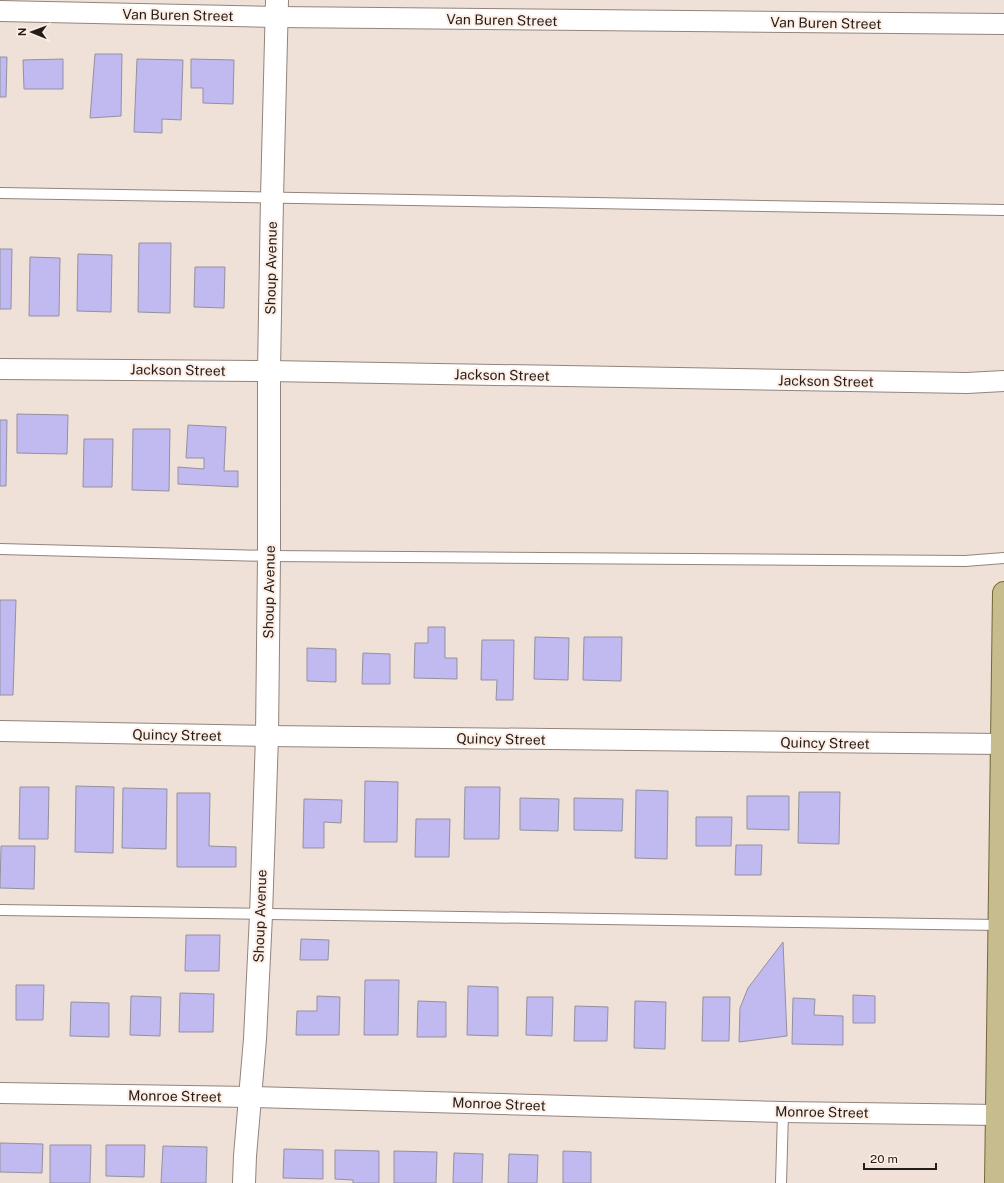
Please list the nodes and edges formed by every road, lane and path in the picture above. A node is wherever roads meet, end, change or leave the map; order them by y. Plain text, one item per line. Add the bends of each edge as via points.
1 (277, 9) edge
2 (0, 11) edge
3 (1004, 24) edge
4 (0, 193) edge
5 (272, 198) junction
6 (1004, 210) edge
7 (0, 369) edge
8 (269, 371) junction
9 (1004, 382) edge
10 (0, 549) edge
11 (269, 556) junction
12 (1004, 558) edge
13 (1004, 593) edge
14 (1004, 658) edge
15 (0, 732) edge
16 (267, 736) junction
17 (1002, 744) junction
18 (0, 910) edge
19 (261, 915) junction
20 (1002, 923) edge
21 (0, 1093) edge
22 (250, 1097) junction
23 (782, 1112) junction
24 (997, 1115) junction
25 (244, 1183) edge
26 (781, 1183) edge
27 (996, 1183) edge

1 - 2 street, Van Buren Street
1 - 3 street, Van Buren Street
1 - 5 street, Shoup Avenue
4 - 5 lane
5 - 6 lane
5 - 8 street, Shoup Avenue
7 - 8 street, Jackson Street
8 - 9 street, Jackson Street
8 - 11 street, Shoup Avenue
10 - 11 lane
11 - 12 lane via 957,561
11 - 16 street, Shoup Avenue
13 - 14 main road
14 - 17 main road
15 - 16 street, Quincy Street
16 - 17 street, Quincy Street
16 - 19 street, Shoup Avenue
17 - 20 main road
18 - 19 lane
19 - 20 lane
19 - 22 street, Shoup Avenue
20 - 24 main road
21 - 22 street, Monroe Street
22 - 23 street, Monroe Street
22 - 25 street, Shoup Avenue
23 - 24 street, Monroe Street
23 - 26 lane
24 - 27 main road

